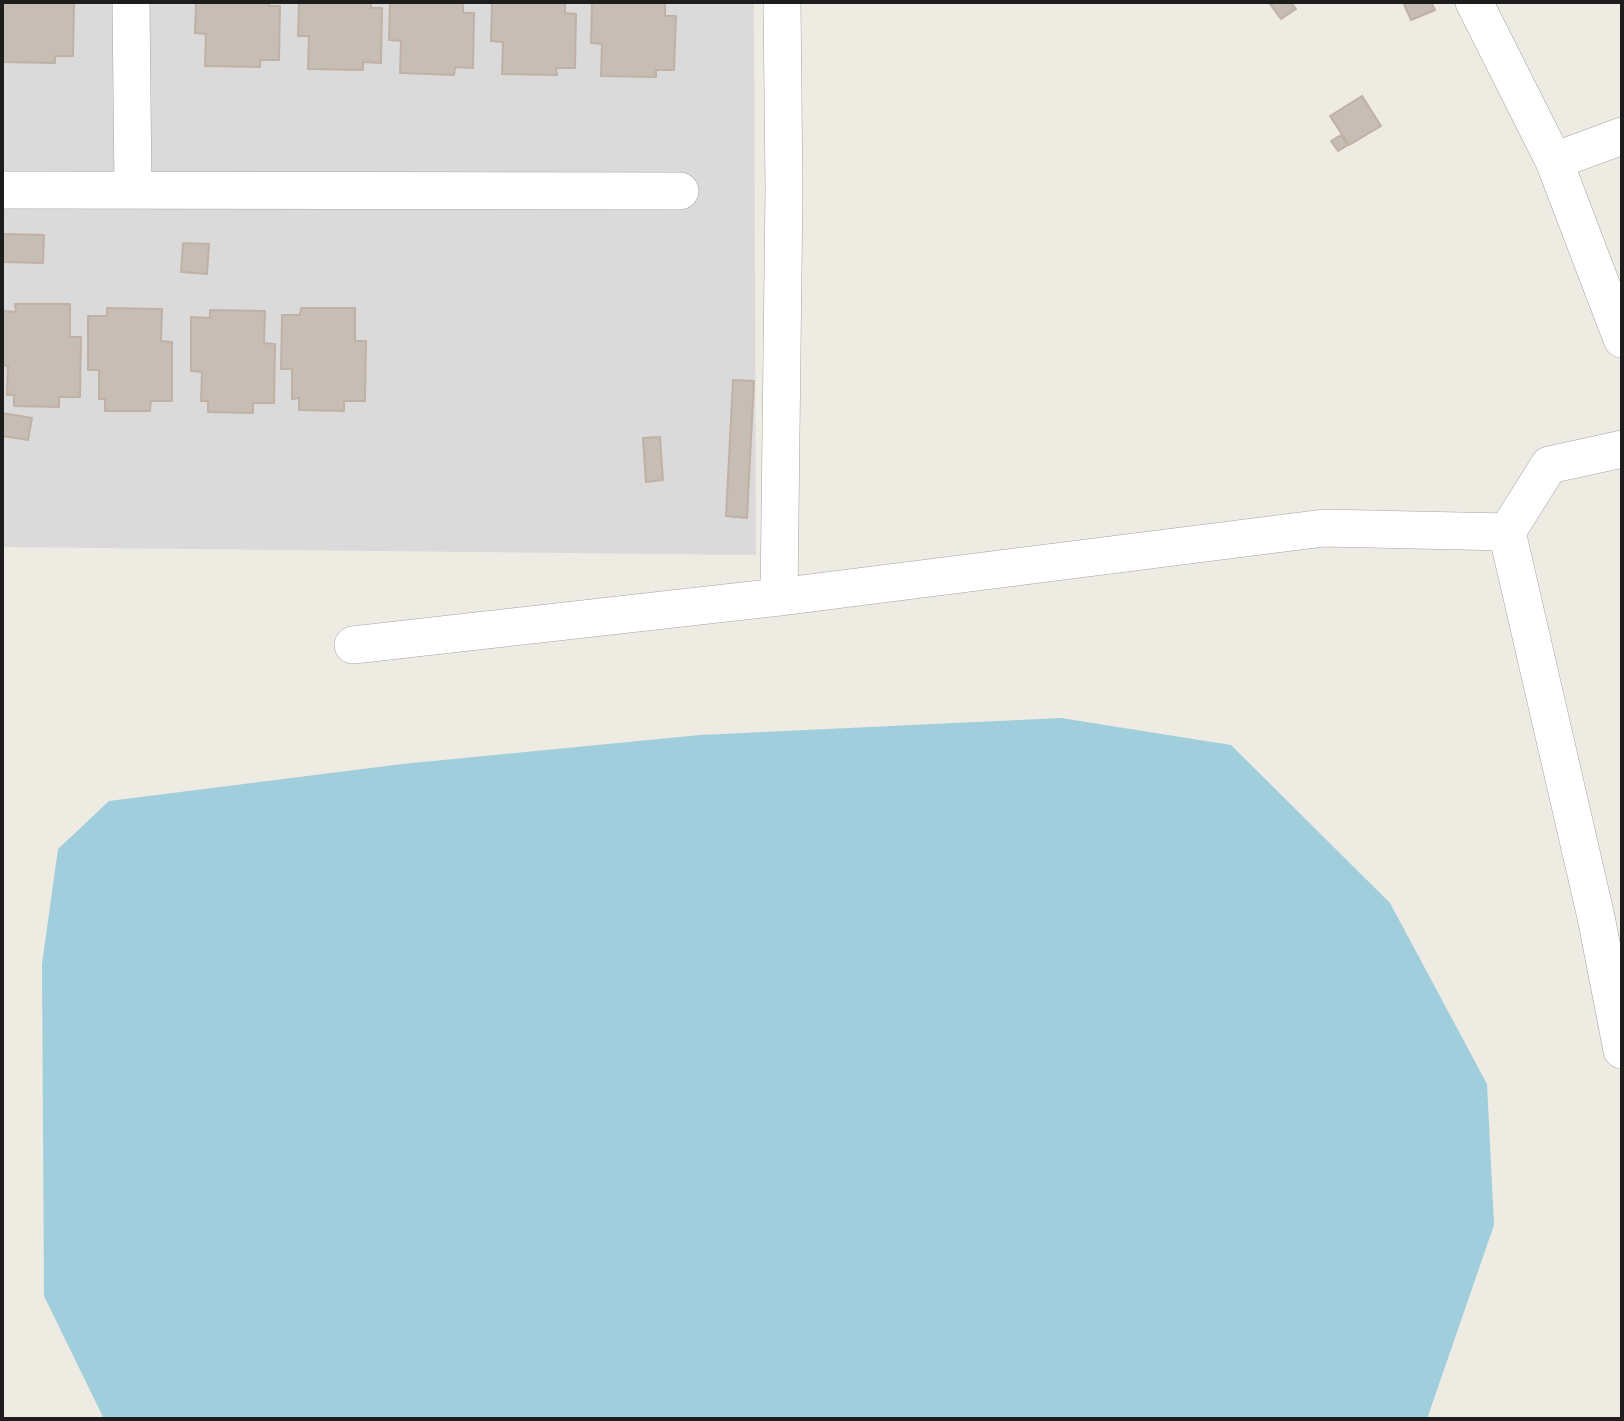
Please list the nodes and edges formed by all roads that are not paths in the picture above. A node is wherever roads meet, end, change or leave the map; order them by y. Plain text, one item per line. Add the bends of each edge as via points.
1 (131, 2) edge
2 (782, 2) edge
3 (1474, 2) edge
4 (1622, 136) edge
5 (1554, 161) junction
6 (2, 190) edge
7 (133, 190) junction
8 (680, 191) dead end
9 (1622, 339) edge
10 (1622, 449) edge
11 (1507, 532) junction
12 (779, 597) junction
13 (353, 645) dead end
14 (1622, 1050) edge

1 - 7 street
2 - 12 street
3 - 5 street
4 - 5 street
5 - 9 street
6 - 7 street
7 - 8 street
10 - 11 street via 1549,465
11 - 12 street via 1324,528
11 - 14 street
12 - 13 street

